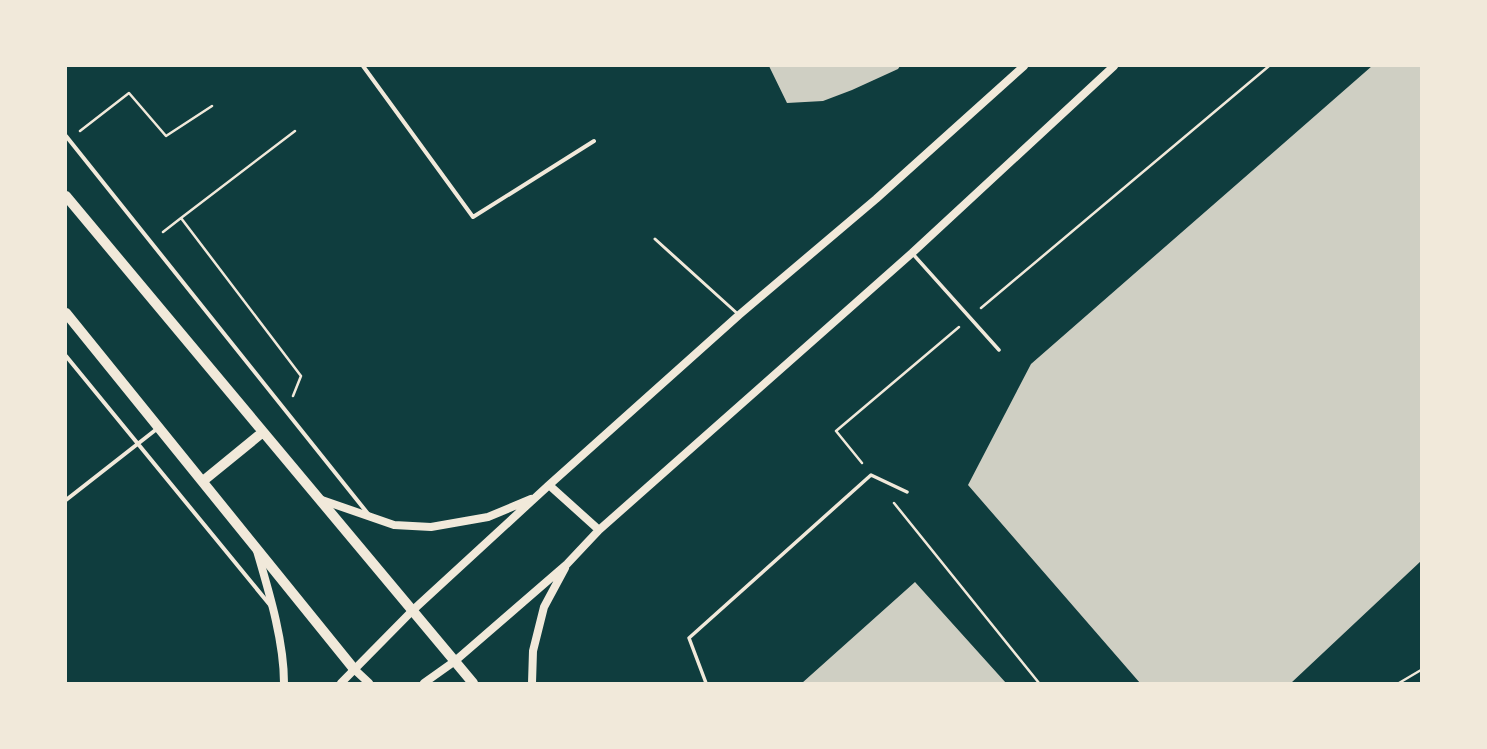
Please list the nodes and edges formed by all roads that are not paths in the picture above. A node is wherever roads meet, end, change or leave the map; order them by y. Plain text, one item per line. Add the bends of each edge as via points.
1 (363, 66) edge
2 (1024, 66) edge
3 (1114, 66) edge
4 (68, 138) edge
5 (594, 141) dead end
6 (66, 196) edge
7 (655, 239) dead end
8 (912, 253) junction
9 (66, 312) edge
10 (739, 315) junction
11 (999, 350) dead end
12 (66, 356) edge
13 (159, 427) junction
14 (263, 432) junction
15 (137, 444) junction
16 (203, 482) junction
17 (549, 485) junction
18 (907, 492) dead end
19 (537, 496) junction
20 (319, 499) junction
21 (66, 500) edge
22 (371, 517) junction
23 (600, 530) junction
24 (257, 548) junction
25 (567, 564) junction
26 (273, 609) junction
27 (412, 611) junction
28 (455, 660) junction
29 (354, 669) junction
30 (284, 683) edge
31 (341, 683) edge
32 (369, 683) edge
33 (424, 683) edge
34 (473, 683) edge
35 (532, 683) edge
36 (706, 683) edge

1 - 5 street via 473,217
2 - 10 main road via 876,199
3 - 8 main road
4 - 22 street
6 - 14 main road
7 - 10 lane
8 - 11 street
8 - 23 main road
9 - 13 main road
10 - 17 main road
12 - 15 street
13 - 15 street
13 - 16 main road
14 - 16 main road
14 - 20 main road
15 - 21 street
15 - 26 street
16 - 24 main road
17 - 19 main road
17 - 23 main road
18 - 36 street via 871,475 689,638
19 - 22 main road via 488,517 431,527 394,525
19 - 27 main road
20 - 22 main road
20 - 27 main road
23 - 25 main road
24 - 26 main road
24 - 29 main road
25 - 28 main road
25 - 35 main road via 544,607 533,652
26 - 30 main road
27 - 28 main road
27 - 29 main road
28 - 33 main road
28 - 34 main road
29 - 31 main road
29 - 32 main road

